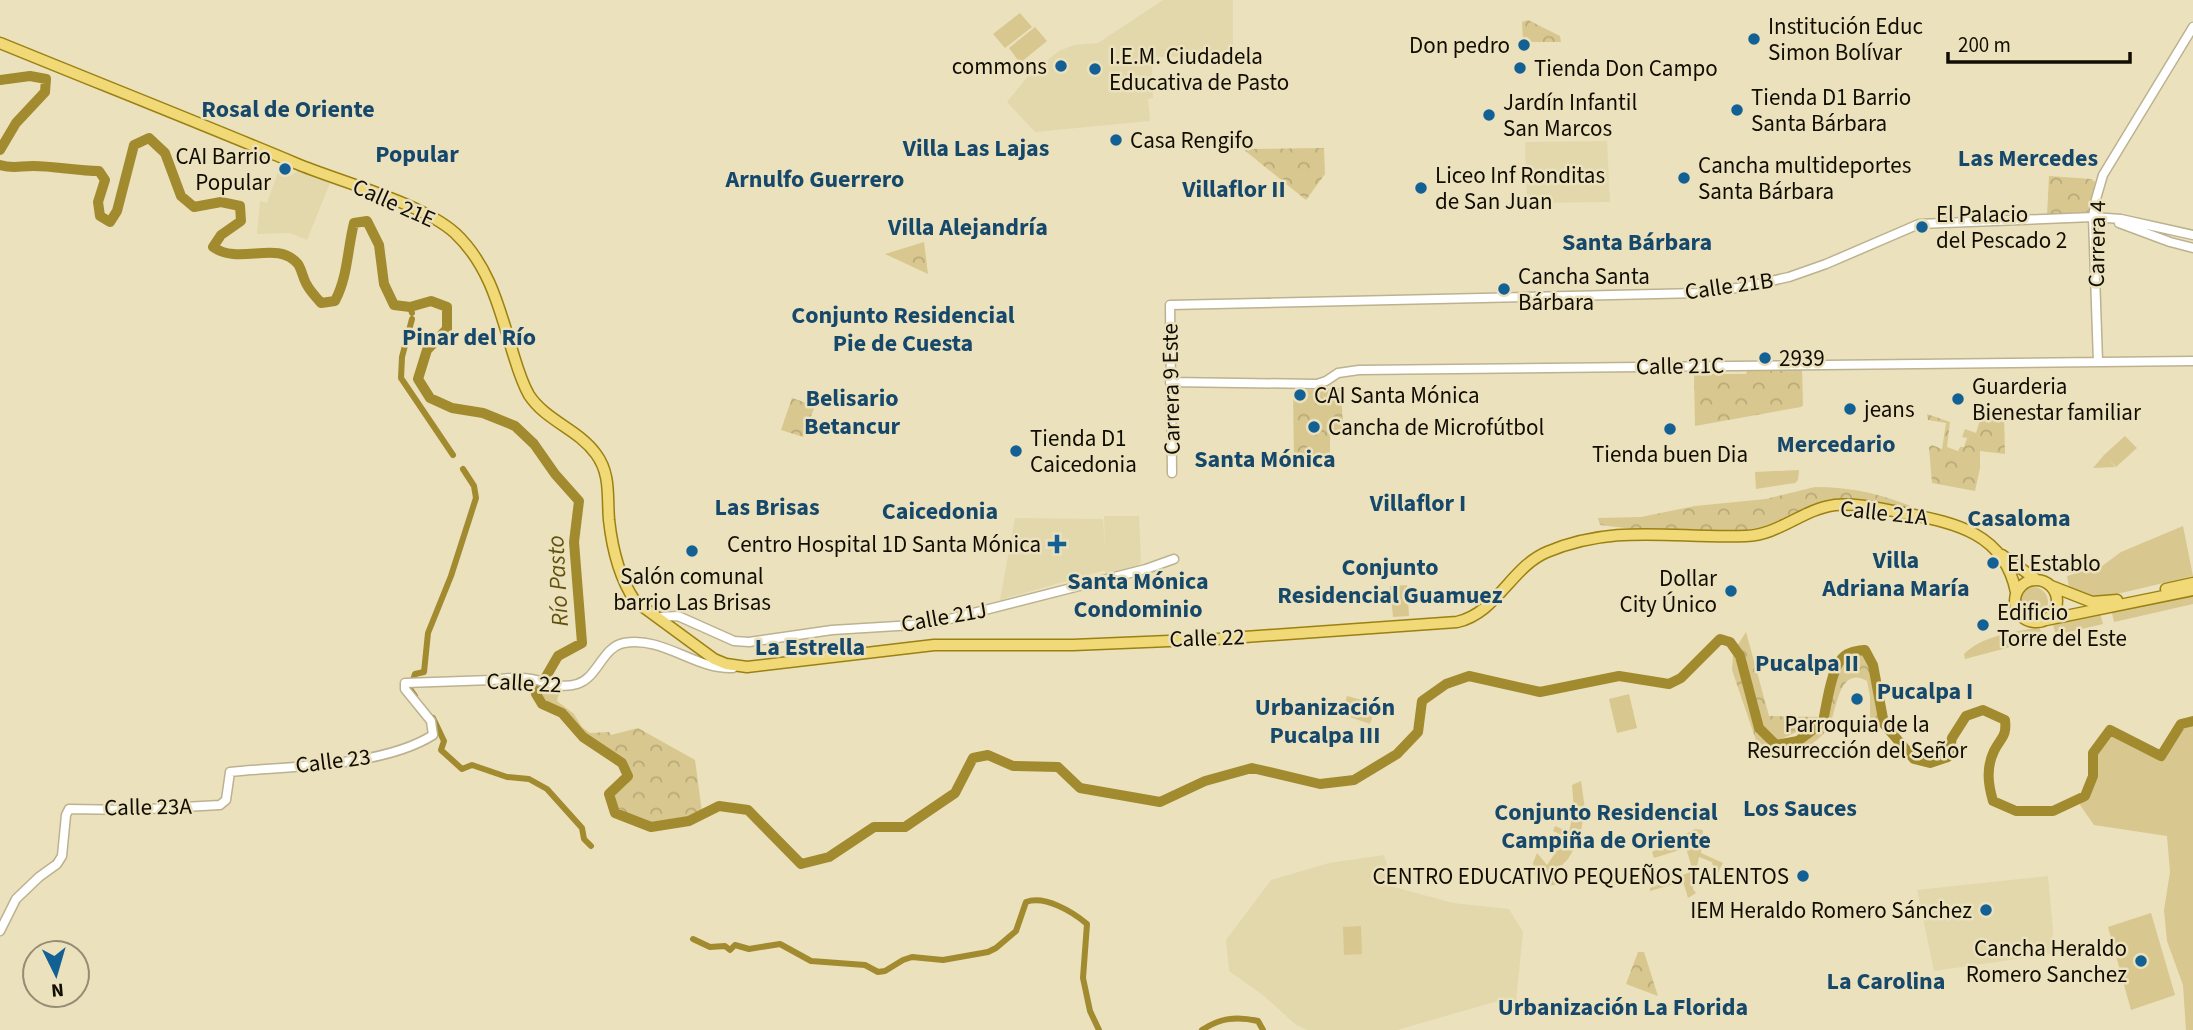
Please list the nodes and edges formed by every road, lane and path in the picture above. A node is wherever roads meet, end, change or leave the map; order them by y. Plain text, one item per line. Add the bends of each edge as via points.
1 (2193, 27) edge
2 (0, 43) edge
3 (2093, 217) junction
4 (2110, 218) junction
5 (2193, 235) edge
6 (2193, 247) edge
7 (1170, 305) joint
8 (2193, 360) edge
9 (2098, 362) junction
10 (1170, 383) junction
11 (1172, 473) dead end
12 (609, 497) joint
13 (1639, 533) joint
14 (1998, 553) junction
15 (1174, 559) dead end
16 (2037, 580) junction
17 (2193, 583) edge
18 (2052, 586) junction
19 (2193, 590) edge
20 (2016, 592) junction
21 (659, 617) junction
22 (2046, 620) junction
23 (747, 667) junction
24 (433, 735) joint
25 (226, 800) joint
26 (0, 931) edge

1 - 3 street, Carrera 4 via 2103,176
2 - 12 main road, Calle 21E via 439,221 482,264 530,396 541,411 576,434 597,455
3 - 4 street, Calle 21B
3 - 7 street, Calle 21B via 1919,223 1789,277 1700,293
3 - 9 street, Carrera 4
4 - 5 street, Calle 21B
4 - 6 street, Calle 21B
7 - 10 street, Carrera 9 Este
8 - 9 street, Calle 21C
9 - 10 street, Calle 21C via 1359,370 1338,373 1317,384
10 - 11 street, Carrera 9 Este
12 - 21 main road, Calle 22 via 612,537 628,590 635,601
13 - 14 main road, Calle 21A via 1748,536 1779,528 1814,510 1854,505 1952,523
13 - 23 main road, Calle 22 via 1548,551 1487,607 1457,622 1217,639 934,645
14 - 16 main road, Calle 21A
14 - 20 main road, Calle 21A
15 - 21 street, Calle 21J via 930,624 832,630 749,642 734,641 678,617
16 - 18 main road
16 - 20 main road via 2021,585
17 - 18 main road via 2100,602 2081,600
18 - 22 main road via 2056,608
19 - 22 main road
20 - 22 main road via 2014,606 2020,617 2032,622
21 - 23 main road, Calle 22 via 714,659
23 - 24 street, Calle 22 via 704,665 676,650 622,643 578,684 562,687 532,679 411,683 409,694 430,721
24 - 25 street, Calle 23 via 419,744 374,757 230,772
25 - 26 street, Calle 23A via 220,805 69,809 62,856 16,899

